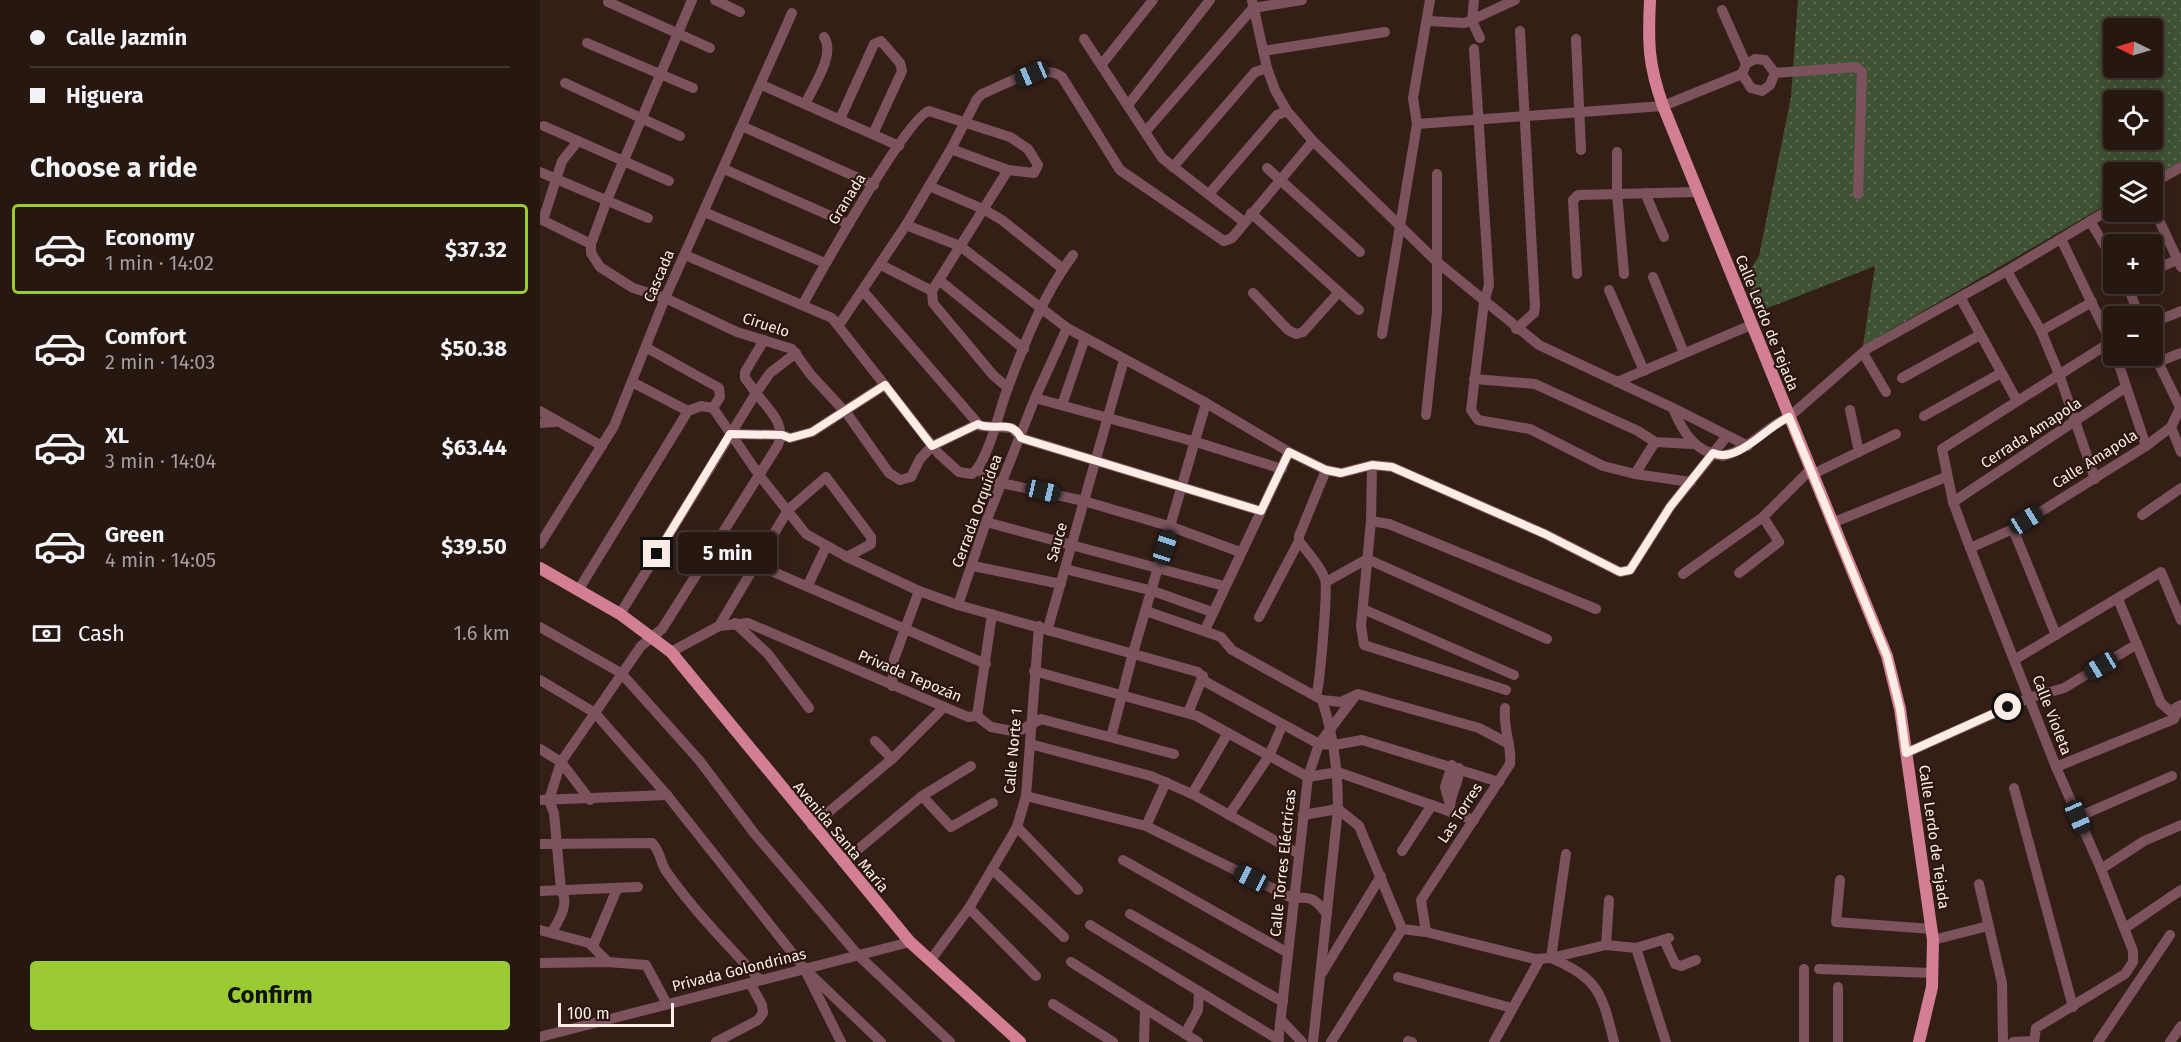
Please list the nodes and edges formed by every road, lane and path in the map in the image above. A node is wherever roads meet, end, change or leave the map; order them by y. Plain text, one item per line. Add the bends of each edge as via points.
1 (692, 0) edge
2 (715, 0) edge
3 (1153, 0) edge
4 (1210, 0) edge
5 (1302, 0) edge
6 (1430, 0) edge
7 (1474, 0) edge
8 (1515, 0) edge
9 (1650, 0) edge
10 (608, 2) dead end
11 (1253, 4) edge
12 (1722, 10) dead end
13 (740, 12) dead end
14 (792, 13) dead end
15 (1428, 21) junction
16 (1472, 21) junction
17 (1520, 31) dead end
18 (1385, 32) dead end
19 (678, 34) junction
20 (824, 37) dead end
21 (1480, 38) dead end
22 (1084, 39) dead end
23 (1576, 39) dead end
24 (587, 43) dead end
25 (710, 48) dead end
26 (1474, 50) dead end
27 (1263, 51) junction
28 (1102, 64) junction
29 (1267, 68) junction
30 (1744, 69) junction
31 (1775, 73) junction
32 (660, 74) junction
33 (565, 83) dead end
34 (762, 85) junction
35 (693, 88) dead end
36 (805, 104) junction
37 (1128, 105) junction
38 (1663, 106) junction
39 (1287, 111) junction
40 (1580, 113) junction
41 (641, 117) junction
42 (1524, 117) junction
43 (840, 119) junction
44 (1478, 121) junction
45 (964, 122) junction
46 (1417, 124) junction
47 (544, 126) dead end
48 (744, 127) junction
49 (1145, 132) junction
50 (873, 134) junction
51 (680, 136) dead end
52 (578, 141) junction
53 (1313, 141) junction
54 (898, 146) junction
55 (951, 149) junction
56 (1581, 150) dead end
57 (1617, 152) dead end
58 (623, 159) junction
59 (1173, 167) junction
60 (2181, 167) edge
61 (1268, 168) dead end
62 (724, 169) junction
63 (1008, 170) junction
64 (540, 172) edge
65 (1437, 174) dead end
66 (1280, 178) junction
67 (2163, 178) edge
68 (556, 179) junction
69 (669, 181) dead end
70 (874, 184) junction
71 (929, 186) junction
72 (1697, 192) junction
73 (1617, 193) junction
74 (1646, 193) junction
75 (1858, 194) dead end
76 (1209, 195) junction
77 (607, 200) junction
78 (983, 209) junction
79 (704, 212) junction
80 (1251, 213) junction
81 (2103, 213) edge
82 (648, 218) dead end
83 (541, 220) edge
84 (2090, 221) junction
85 (1244, 222) junction
86 (2160, 222) edge
87 (849, 224) junction
88 (906, 225) junction
89 (1400, 228) junction
90 (1664, 237) dead end
91 (2061, 238) junction
92 (2103, 243) edge
93 (591, 244) junction
94 (960, 246) junction
95 (1360, 252) dead end
96 (685, 255) junction
97 (1073, 255) dead end
98 (1437, 262) junction
99 (2180, 262) edge
100 (825, 263) junction
101 (881, 265) junction
102 (2163, 268) edge
103 (1063, 269) junction
104 (2007, 271) junction
105 (1577, 274) dead end
106 (1624, 274) dead end
107 (1653, 277) dead end
108 (939, 280) junction
109 (1609, 290) dead end
110 (863, 291) junction
111 (933, 291) junction
112 (1339, 292) junction
113 (1253, 293) dead end
114 (1960, 297) junction
115 (665, 298) junction
116 (1484, 302) junction
117 (2092, 302) junction
118 (803, 304) junction
119 (1042, 308) junction
120 (1359, 310) dead end
121 (2181, 311) edge
122 (2163, 318) edge
123 (2103, 323) edge
124 (839, 325) junction
125 (1751, 325) junction
126 (1067, 328) junction
127 (1516, 329) junction
128 (2041, 331) junction
129 (1382, 334) dead end
130 (1980, 335) junction
131 (1084, 338) junction
132 (764, 340) junction
133 (647, 348) junction
134 (2103, 348) edge
135 (1023, 349) junction
136 (796, 353) junction
137 (1684, 353) junction
138 (1863, 353) junction
139 (2181, 353) edge
140 (1124, 360) junction
141 (2163, 360) edge
142 (2119, 366) edge
143 (2160, 366) edge
144 (1644, 370) junction
145 (2001, 373) junction
146 (2059, 374) junction
147 (1902, 378) dead end
148 (1474, 379) junction
149 (632, 382) junction
150 (1617, 382) junction
151 (885, 385) junction
152 (2126, 387) junction
153 (1008, 388) junction
154 (1886, 392) dead end
155 (756, 393) junction
156 (1035, 398) junction
157 (2016, 399) junction
158 (1206, 403) junction
159 (1062, 405) junction
160 (713, 408) junction
161 (1673, 408) junction
162 (2181, 408) edge
163 (1850, 410) dead end
164 (540, 411) edge
165 (688, 411) junction
166 (844, 411) junction
167 (1426, 415) dead end
168 (1924, 416) dead end
169 (1789, 417) junction
170 (1108, 418) junction
171 (555, 422) junction
172 (2076, 422) junction
173 (540, 423) edge
174 (978, 424) junction
175 (993, 427) junction
176 (2171, 427) junction
177 (730, 434) junction
178 (1896, 434) dead end
179 (782, 435) junction
180 (1727, 436) junction
181 (1021, 438) junction
182 (1196, 442) junction
183 (1655, 442) junction
184 (1693, 444) junction
185 (602, 446) junction
186 (932, 446) junction
187 (1748, 446) junction
188 (2146, 446) junction
189 (1289, 452) junction
190 (1859, 452) junction
191 (2181, 452) edge
192 (1713, 453) junction
193 (1097, 460) junction
194 (1372, 465) junction
195 (979, 469) junction
196 (1281, 469) junction
197 (1326, 470) junction
198 (1812, 472) junction
199 (1635, 474) junction
200 (759, 475) junction
201 (1946, 477) junction
202 (2095, 479) junction
203 (1002, 481) junction
204 (1691, 482) junction
205 (1184, 486) junction
206 (2181, 488) edge
207 (1084, 501) junction
208 (1953, 502) junction
209 (788, 510) junction
210 (1261, 511) junction
211 (2142, 515) dead end
212 (1763, 517) junction
213 (1371, 521) junction
214 (986, 522) junction
215 (1832, 523) junction
216 (1172, 526) junction
217 (2013, 529) junction
218 (1299, 541) junction
219 (540, 544) edge
220 (1072, 544) junction
221 (826, 547) junction
222 (1970, 548) junction
223 (1240, 552) junction
224 (847, 557) junction
225 (1367, 560) junction
226 (755, 564) junction
227 (973, 566) junction
228 (540, 568) edge
229 (1158, 568) junction
230 (1065, 569) junction
231 (1739, 573) dead end
232 (1683, 574) dead end
233 (1326, 582) junction
234 (1061, 584) junction
235 (808, 585) junction
236 (1224, 586) junction
237 (579, 589) junction
238 (919, 591) junction
239 (1153, 591) junction
240 (2118, 599) junction
241 (958, 605) junction
242 (1363, 609) junction
243 (1596, 609) dead end
244 (1146, 611) junction
245 (1212, 612) junction
246 (620, 614) junction
247 (992, 614) junction
248 (1259, 617) dead end
249 (2181, 620) edge
250 (735, 623) junction
251 (719, 626) junction
252 (540, 627) edge
253 (1043, 627) junction
254 (906, 630) junction
255 (1205, 630) junction
256 (2056, 635) junction
257 (654, 637) junction
258 (1547, 639) dead end
259 (2137, 644) junction
260 (671, 651) junction
261 (1132, 653) junction
262 (2014, 660) junction
263 (986, 664) junction
264 (1034, 671) junction
265 (621, 673) junction
266 (1514, 675) dead end
267 (1203, 676) junction
268 (540, 680) edge
269 (892, 686) junction
270 (1506, 690) dead end
271 (1358, 694) junction
272 (1121, 695) junction
273 (1319, 698) junction
274 (2029, 698) junction
275 (2181, 705) edge
276 (944, 707) junction
277 (809, 708) dead end
278 (1505, 708) dead end
279 (595, 713) junction
280 (1188, 713) junction
281 (977, 716) junction
282 (1031, 724) junction
283 (1282, 726) junction
284 (1331, 728) junction
285 (1228, 733) junction
286 (1111, 737) junction
287 (875, 741) dead end
288 (1029, 744) junction
289 (1319, 744) junction
290 (1509, 744) junction
291 (1334, 745) junction
292 (540, 749) edge
293 (1906, 753) junction
294 (1174, 754) dead end
295 (1269, 756) junction
296 (892, 759) junction
297 (561, 762) junction
298 (971, 766) dead end
299 (1456, 767) junction
300 (2056, 767) junction
301 (1338, 772) junction
302 (2172, 776) dead end
303 (1308, 777) junction
304 (1166, 782) junction
305 (1499, 782) junction
306 (2014, 788) dead end
307 (1192, 794) junction
308 (667, 795) junction
309 (922, 796) junction
310 (1026, 796) junction
311 (544, 800) edge
312 (590, 800) junction
313 (993, 803) dead end
314 (1432, 805) junction
315 (1450, 807) junction
316 (1338, 809) junction
317 (1229, 815) junction
318 (1303, 815) junction
319 (2078, 817) junction
320 (1474, 820) junction
321 (2181, 825) edge
322 (812, 826) junction
323 (1146, 826) junction
324 (1017, 827) junction
325 (557, 843) junction
326 (540, 844) edge
327 (1402, 851) dead end
328 (1299, 854) junction
329 (1566, 854) dead end
330 (1123, 860) dead end
331 (843, 862) junction
332 (992, 868) junction
333 (2101, 869) junction
334 (1381, 876) junction
335 (1840, 880) dead end
336 (1979, 884) dead end
337 (638, 887) dead end
338 (617, 889) junction
339 (561, 890) junction
340 (1078, 890) dead end
341 (2181, 890) edge
342 (540, 891) edge
343 (1294, 899) junction
344 (1609, 900) dead end
345 (969, 908) junction
346 (1130, 914) dead end
347 (1327, 914) junction
348 (1090, 925) dead end
349 (1988, 926) junction
350 (2125, 928) junction
351 (1402, 929) junction
352 (540, 930) edge
353 (552, 932) junction
354 (1426, 932) junction
355 (1933, 935) junction
356 (2170, 935) dead end
357 (1064, 937) dead end
358 (910, 942) junction
359 (1606, 945) junction
360 (593, 946) junction
361 (1636, 948) junction
362 (1288, 953) junction
363 (858, 955) junction
364 (1545, 959) junction
365 (1696, 960) dead end
366 (930, 961) junction
367 (608, 962) junction
368 (1071, 962) dead end
369 (540, 963) edge
370 (805, 969) junction
371 (1804, 969) dead end
372 (1818, 969) dead end
373 (1933, 974) junction
374 (2125, 974) junction
375 (1036, 976) dead end
376 (1320, 976) junction
377 (1398, 977) dead end
378 (754, 981) junction
379 (1838, 987) dead end
380 (1199, 992) junction
381 (2129, 994) junction
382 (1283, 1002) junction
383 (667, 1004) junction
384 (1053, 1004) dead end
385 (2073, 1007) junction
386 (1512, 1008) junction
387 (1145, 1010) junction
388 (1281, 1020) junction
389 (2181, 1026) edge
390 (1262, 1029) junction
391 (1185, 1034) junction
392 (540, 1037) edge
393 (1015, 1041) edge
394 (1279, 1041) edge
395 (716, 1042) edge
396 (841, 1042) edge
397 (881, 1042) edge
398 (950, 1042) edge
399 (1113, 1042) edge
400 (1144, 1042) edge
401 (1198, 1042) edge
402 (1267, 1042) edge
403 (1302, 1042) edge
404 (1313, 1042) edge
405 (1331, 1042) edge
406 (1494, 1042) edge
407 (1614, 1042) edge
408 (1666, 1042) edge
409 (1804, 1042) edge
410 (1838, 1042) edge
411 (1919, 1042) edge
412 (2003, 1042) edge
413 (2013, 1042) edge
414 (2034, 1042) edge
415 (2098, 1042) edge
416 (2170, 1042) edge

1 - 19 street
2 - 13 street
3 - 28 street
4 - 37 street
5 - 11 street
6 - 15 street
7 - 16 street
8 - 16 street
9 - 38 main road, Calle Lerdo de Tejada via 1647,51
10 - 19 street
11 - 27 street
11 - 49 street
12 - 30 street
14 - 34 street, Cascada
15 - 16 street
15 - 46 street via 1413,98
16 - 21 street
17 - 42 street
18 - 27 street
19 - 25 street
19 - 32 street
20 - 36 street via 828,46 826,56
22 - 28 street
23 - 40 street
24 - 32 street
26 - 44 street
27 - 29 street
28 - 37 street
29 - 39 street
29 - 59 street via 1255,72
30 - 31 street via 1755,59 1765,60
30 - 31 street via 1751,88 1762,91
30 - 38 street
31 - 75 street via 1856,67 1862,72
32 - 35 street
32 - 41 street
33 - 41 street
34 - 36 street
34 - 48 street, Cascada
36 - 43 street
37 - 49 street
38 - 40 street
38 - 72 main road, Calle Lerdo de Tejada
39 - 53 street
39 - 76 street via 1277,115
40 - 42 street
40 - 56 street
41 - 51 street
41 - 58 street
42 - 44 street
42 - 127 street via 1535,306 1534,313
43 - 50 street
43 - 50 street via 874,44 881,41 902,71
44 - 46 street
44 - 116 street via 1489,285
45 - 54 street, Granada via 933,111 921,114
45 - 55 street
45 - 63 street via 1010,137 1028,149 1038,165 1034,172
45 - 85 street via 982,94 1032,74 1055,72 1068,82 1113,162 1126,177 1224,241 1232,238
46 - 89 street
47 - 52 street
48 - 62 street, Cascada
48 - 70 street
49 - 59 street
50 - 54 street
52 - 58 street
52 - 68 street via 562,161
53 - 66 street
53 - 89 street
54 - 70 street, Granada
55 - 63 street
55 - 71 street
57 - 73 street
58 - 69 street
58 - 77 street
59 - 76 street
60 - 67 street
61 - 66 street
62 - 79 street, Cascada
62 - 87 street
63 - 78 street
64 - 68 street
65 - 98 street
66 - 80 street
66 - 95 street
68 - 77 street
68 - 83 street
70 - 87 street, Granada
71 - 78 street
71 - 88 street
72 - 74 street
72 - 125 main road, Calle Lerdo de Tejada
73 - 74 street
73 - 105 street via 1578,195 1573,200
73 - 106 street
74 - 90 street
76 - 85 street
77 - 82 street
77 - 93 street
78 - 94 street
78 - 103 street
79 - 96 street, Cascada
79 - 100 street
80 - 85 street
80 - 112 street
81 - 84 street
83 - 93 street
84 - 91 street
84 - 92 street
86 - 99 street
87 - 100 street, Granada
88 - 94 street
88 - 101 street
89 - 98 street
89 - 129 street
91 - 104 street
91 - 117 street
93 - 115 street, Ciruelo via 595,261 607,272 645,293
94 - 108 street
94 - 119 street
96 - 115 street, Cascada
96 - 118 street
97 - 103 street
98 - 116 street
98 - 167 street via 1437,312
99 - 102 street
100 - 118 street, Granada
101 - 110 street
101 - 111 street
103 - 119 street
104 - 114 street
104 - 128 street
107 - 137 street
108 - 111 street
108 - 135 street
109 - 144 street
110 - 124 street
110 - 174 street
111 - 153 street via 933,303
112 - 113 street via 1303,332 1296,334
112 - 120 street
114 - 130 street
114 - 138 street
115 - 132 street, Ciruelo via 737,332
115 - 133 street, Cascada
116 - 127 street
116 - 148 street
117 - 123 street
117 - 128 street
118 - 124 street via 825,313
119 - 126 street
119 - 135 street
121 - 122 street
124 - 151 street
125 - 137 street
125 - 169 main road, Calle Lerdo de Tejada
126 - 131 street
126 - 156 street, Cerrada Orquídea
127 - 150 street via 1539,345
128 - 146 street
130 - 145 street
130 - 147 street
131 - 140 street
131 - 159 street
132 - 136 street, Ciruelo
132 - 155 street via 745,372
133 - 149 street, Cascada
133 - 160 street via 719,388 720,397
134 - 146 street
135 - 153 street
136 - 155 street via 770,374
136 - 166 street, Ciruelo
137 - 144 street
138 - 154 street
138 - 169 street
139 - 141 street
140 - 158 street
140 - 170 street, Sauce
142 - 152 street
143 - 162 street
144 - 150 street
145 - 157 street
145 - 168 street
146 - 157 street
146 - 172 street
148 - 183 street via 1535,384
148 - 199 street via 1471,410 1478,420 1530,429 1603,466
149 - 165 street
149 - 185 street, Cascada
150 - 161 street
151 - 166 street
151 - 186 street
152 - 172 street, Cerrada Amapola
152 - 188 street
153 - 175 street
155 - 177 street
155 - 179 street via 780,426
156 - 159 street
156 - 181 street, Cerrada Orquídea
157 - 201 street, Calle Violeta via 1942,449
158 - 182 street
158 - 189 street
159 - 170 street
160 - 165 street via 701,406
160 - 177 street
161 - 180 street
161 - 184 street
162 - 176 street
163 - 190 street
164 - 171 street
165 - 237 street
166 - 179 street via 812,432 790,438
166 - 186 street, Ciruelo via 891,476 900,480 911,477
169 - 187 street
169 - 198 main road, Calle Lerdo de Tejada
170 - 182 street
170 - 193 street, Sauce
171 - 173 street
171 - 185 street
172 - 202 street
172 - 208 street, Cerrada Amapola
174 - 175 street
174 - 186 street
175 - 181 street via 1012,428
175 - 195 street
176 - 188 street, Calle Amapola
176 - 191 street
177 - 179 street
177 - 200 street
177 - 246 street
178 - 190 street
179 - 200 street
180 - 187 street
180 - 192 street
181 - 193 street
181 - 203 street, Cerrada Orquídea
182 - 196 street
182 - 205 street
183 - 184 street
183 - 199 street
184 - 192 street
185 - 219 street, Cascada
186 - 195 street via 958,472 972,474
187 - 192 street via 1722,456
188 - 202 street, Calle Amapola
189 - 196 street
189 - 197 street
190 - 198 street
192 - 204 street
193 - 205 street
193 - 207 street, Sauce
194 - 197 street via 1341,473
194 - 204 street via 1392,467 1545,534 1620,572 1630,570 1670,507
194 - 213 street
195 - 203 street via 988,480
196 - 210 street
197 - 218 street
198 - 212 street
198 - 215 main road, Calle Lerdo de Tejada
199 - 204 street
200 - 209 street
200 - 257 street
201 - 208 street, Calle Violeta
201 - 215 street
202 - 217 street, Calle Amapola
203 - 207 street
203 - 214 street, Cerrada Orquídea
205 - 210 street
205 - 216 street
206 - 211 street
207 - 216 street
207 - 220 street, Sauce
208 - 222 street, Calle Violeta
209 - 221 street via 806,534
209 - 224 street via 826,477 871,537 871,544
209 - 226 street
210 - 223 street
212 - 231 street via 1779,542
212 - 232 street
213 - 225 street
213 - 243 street via 1389,524
214 - 220 street
214 - 227 street, Cerrada Orquídea
215 - 293 main road, Calle Lerdo de Tejada via 1887,656
216 - 223 street
216 - 229 street
217 - 222 street, Calle Amapola
217 - 256 street
218 - 233 street
218 - 248 street
220 - 229 street
220 - 230 street, Sauce
221 - 224 street
221 - 235 street
222 - 262 street, Calle Violeta
223 - 236 street
224 - 238 street
225 - 233 street
225 - 242 street
225 - 258 street
226 - 235 street
226 - 251 street
227 - 234 street
227 - 241 street, Cerrada Orquídea
228 - 237 main road, Avenida Santa María
229 - 236 street
229 - 239 street
230 - 234 street, Sauce
230 - 239 street
233 - 273 street
234 - 253 street, Sauce
235 - 254 street
236 - 245 street
237 - 246 main road, Avenida Santa María
238 - 241 street
238 - 254 street
239 - 244 street
239 - 245 street
240 - 249 street via 2161,572
240 - 256 street
240 - 259 street
241 - 247 street
242 - 266 street
242 - 270 street via 1361,637 1369,648
244 - 255 street
244 - 261 street
245 - 255 street
246 - 257 main road, Avenida Santa María
247 - 253 street
247 - 263 street
250 - 251 street, Privada Tepozán
250 - 269 street, Privada Tepozán via 748,623
250 - 277 street via 768,654
251 - 260 street, Privada Tepozán
252 - 265 street
253 - 261 street
253 - 264 street, Calle Norte 1
254 - 263 street
254 - 269 street via 894,659
255 - 273 street via 1221,637 1232,650
256 - 262 street
257 - 260 main road, Avenida Santa María
257 - 265 street via 641,646
259 - 274 street via 2064,688
259 - 275 street via 2161,703 2170,711
260 - 322 main road, Avenida Santa María
261 - 267 street
261 - 272 street
262 - 274 street, Calle Violeta
263 - 281 street
264 - 272 street
264 - 282 street, Calle Norte 1
265 - 279 street
265 - 363 street via 699,760 754,833
267 - 280 street
267 - 283 street
268 - 279 street
269 - 276 street, Privada Tepozán
271 - 273 street via 1341,702
271 - 284 street, Calle Torres Eléctricas
271 - 290 street via 1479,728
272 - 280 street
272 - 286 street
273 - 284 street
274 - 293 street
274 - 300 street, Calle Violeta
275 - 300 street via 2174,719
276 - 281 street, Privada Tepozán via 972,718
276 - 296 street
278 - 290 street, Las Torres via 1503,726
279 - 297 street
279 - 308 street
280 - 285 street
281 - 282 street, Privada Tepozán via 985,724 1004,731 1023,730
282 - 286 street, Privada Tepozán via 1041,719
282 - 288 street, Calle Norte 1
283 - 289 street
283 - 295 street
284 - 289 street, Calle Torres Eléctricas
284 - 291 street
285 - 295 street
285 - 307 street
286 - 294 street, Privada Tepozán
287 - 296 street
288 - 304 street
288 - 310 street, Calle Norte 1
289 - 291 street
289 - 303 street, Calle Torres Eléctricas
290 - 305 street, Las Torres via 1510,764
291 - 299 street via 1362,740
291 - 301 street
292 - 297 street
293 - 355 main road, Calle Lerdo de Tejada
295 - 303 street
295 - 317 street
296 - 322 street
297 - 311 street
297 - 312 street
298 - 309 street
299 - 305 street
299 - 315 street via 1445,787
300 - 319 street, Calle Violeta
301 - 303 street
301 - 314 street
301 - 316 street
302 - 319 street
303 - 318 street, Calle Torres Eléctricas
304 - 307 street
304 - 323 street
305 - 320 street, Las Torres
306 - 385 street
307 - 317 street
308 - 312 street
308 - 370 street
309 - 313 street via 951,827
309 - 331 street
310 - 323 street
310 - 324 street, Calle Norte 1
311 - 312 street
311 - 325 street via 554,813
314 - 315 street
314 - 327 street
315 - 320 street
316 - 318 street
316 - 334 street via 1359,826
316 - 347 street
317 - 328 street
318 - 328 street, Calle Torres Eléctricas
319 - 333 street, Calle Violeta
320 - 354 street, Las Torres via 1421,900
321 - 333 street via 2144,841
322 - 331 main road, Avenida Santa María
323 - 343 street
324 - 332 street, Calle Norte 1
324 - 340 street
325 - 326 street
325 - 339 street
325 - 378 street via 652,843 666,870
328 - 343 street, Calle Torres Eléctricas
329 - 364 street
330 - 362 street
331 - 358 main road, Avenida Santa María
332 - 345 street, Calle Norte 1
332 - 357 street
333 - 350 street, Calle Violeta
334 - 351 street
334 - 376 street
335 - 355 street via 1836,922
336 - 349 street
337 - 338 street
338 - 339 street
338 - 360 street
339 - 342 street
339 - 353 street via 564,906
341 - 350 street
343 - 347 street via 1307,896
343 - 362 street, Calle Torres Eléctricas
344 - 359 street
345 - 366 street, Calle Norte 1
345 - 375 street
346 - 382 street
347 - 376 street
348 - 380 street
349 - 355 street
349 - 412 street via 2001,983
350 - 374 street, Calle Violeta via 2133,962
351 - 354 street
351 - 405 street
352 - 353 street
353 - 360 street
354 - 364 street
355 - 373 main road, Calle Lerdo de Tejada
356 - 381 street
358 - 363 street, Privada Golondrinas
358 - 366 main road, Avenida Santa María
359 - 361 street
359 - 364 street
360 - 367 street
361 - 365 street via 1667,939 1675,964 1681,966
361 - 408 street
362 - 382 street, Calle Torres Eléctricas
363 - 370 street, Privada Golondrinas
363 - 398 street
364 - 386 street
364 - 407 street via 1584,976 1603,999
366 - 393 main road, Avenida Santa María
367 - 369 street
367 - 383 street via 646,965
368 - 387 street
370 - 378 street, Privada Golondrinas
370 - 396 street
370 - 397 street
371 - 409 street
372 - 373 street
373 - 411 main road, Calle Lerdo de Tejada
374 - 381 street
374 - 385 street
376 - 404 street
377 - 386 street
378 - 383 street, Privada Golondrinas
378 - 395 street via 763,1013 758,1020
379 - 410 street
380 - 390 street
380 - 391 street via 1198,1010
381 - 415 street
382 - 388 street, Calle Torres Eléctricas
383 - 392 street, Privada Golondrinas
384 - 399 street
385 - 414 street via 2036,1028
386 - 406 street
387 - 391 street
387 - 400 street
388 - 394 street, Calle Torres Eléctricas
388 - 403 street
389 - 416 street
390 - 394 street
390 - 402 street
391 - 401 street
413 - 414 street

